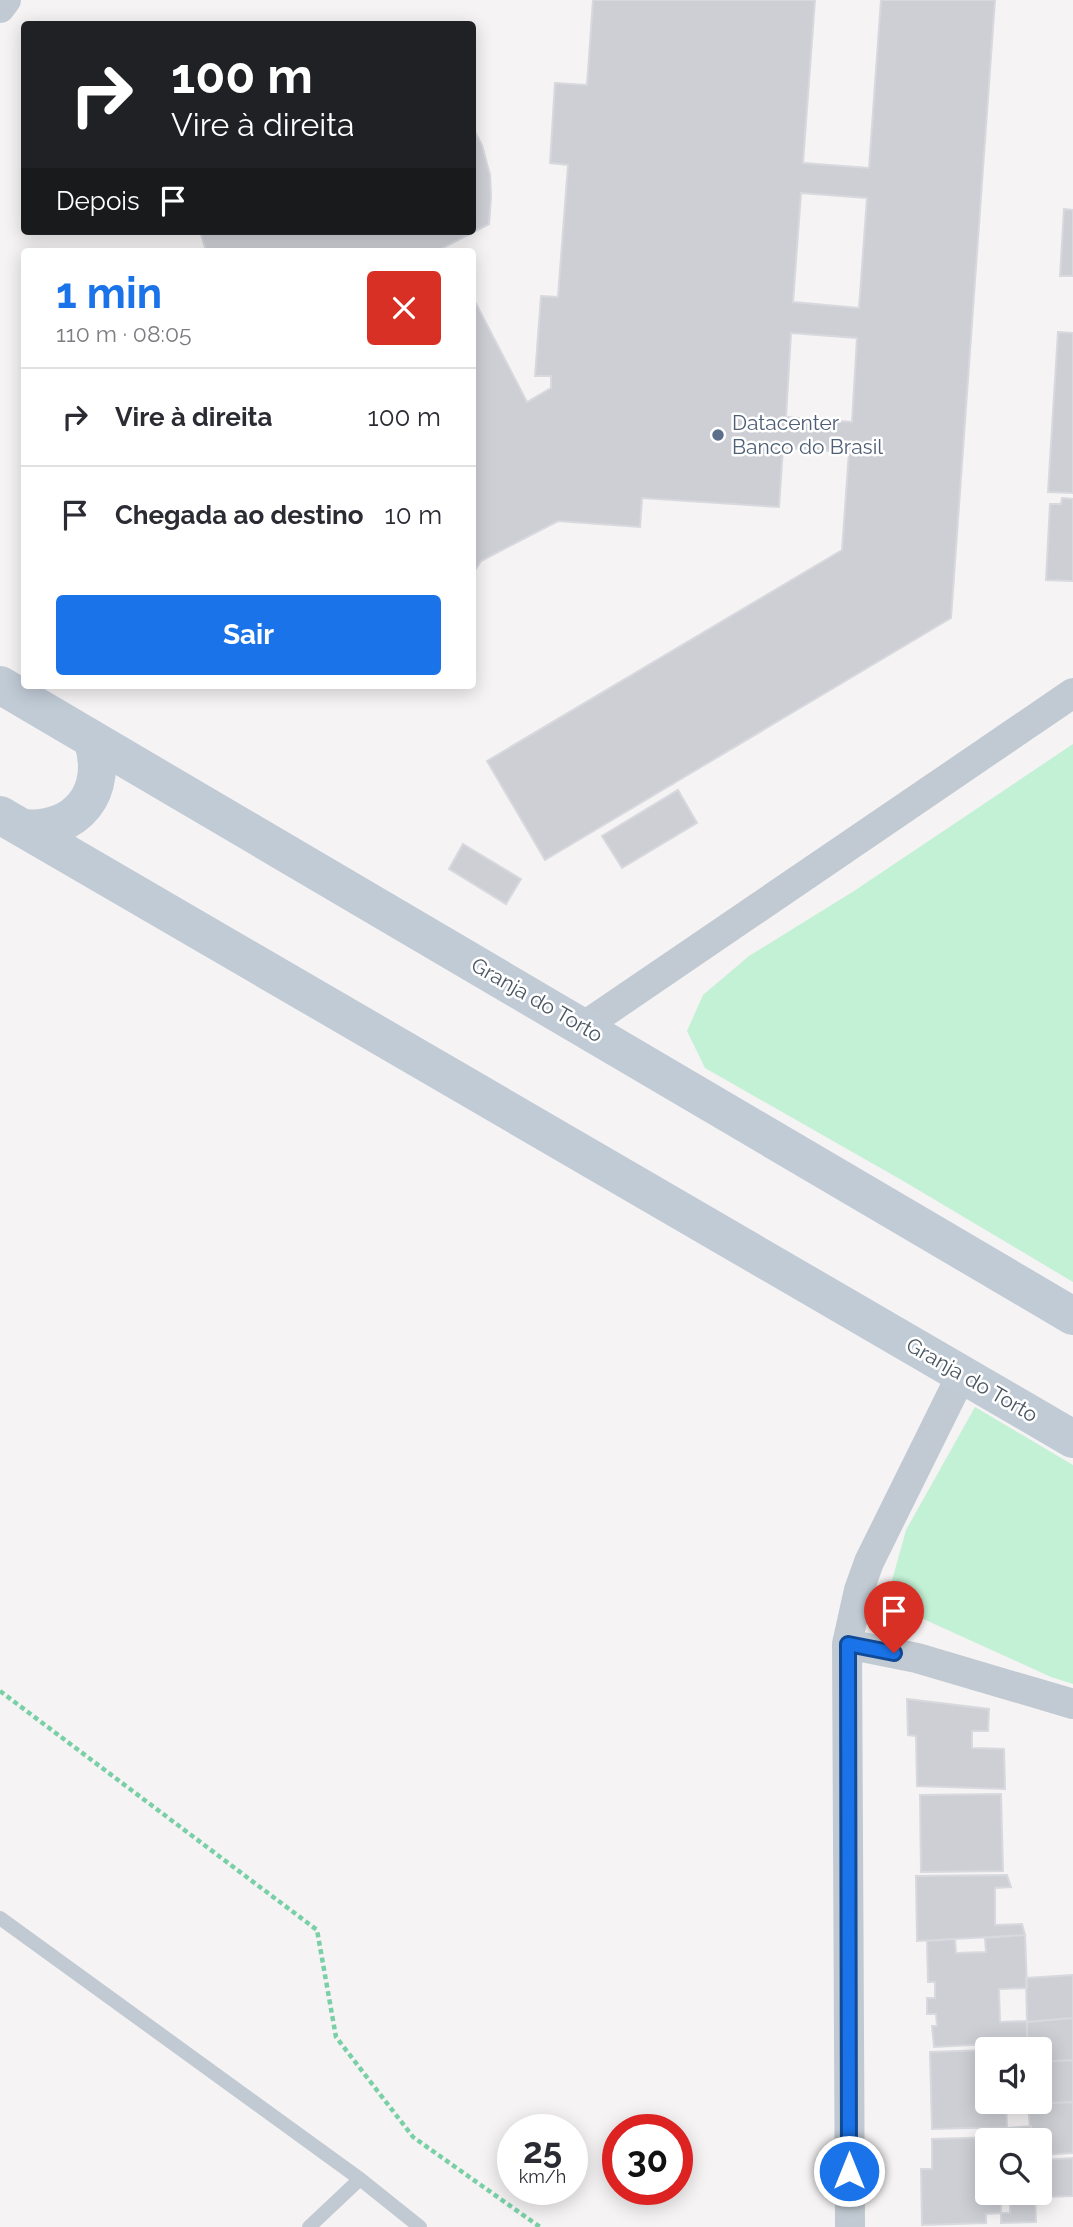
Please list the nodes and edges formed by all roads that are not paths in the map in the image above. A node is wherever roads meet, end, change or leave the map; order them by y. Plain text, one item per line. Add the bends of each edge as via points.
1 (6, 0) edge
2 (0, 8) edge
3 (0, 685) edge
4 (1073, 693) edge
5 (92, 739) junction
6 (11, 822) edge
7 (583, 1027) junction
8 (1073, 1316) edge
9 (962, 1374) junction
10 (1073, 1439) edge
11 (848, 1644) junction
12 (1073, 1704) edge
13 (0, 1918) edge
14 (360, 2179) junction
15 (309, 2227) edge
16 (419, 2227) edge
17 (850, 2227) edge

1 - 2 street
3 - 5 street, Granja do Torto
4 - 7 street
5 - 6 street via 98,769 80,810 54,827
5 - 7 street, Granja do Torto
6 - 9 street, Granja do Torto
7 - 8 street, Granja do Torto
9 - 10 street, Granja do Torto
9 - 11 street via 869,1562
11 - 12 street via 917,1658
11 - 17 street
13 - 14 lane
14 - 15 lane
14 - 16 lane

